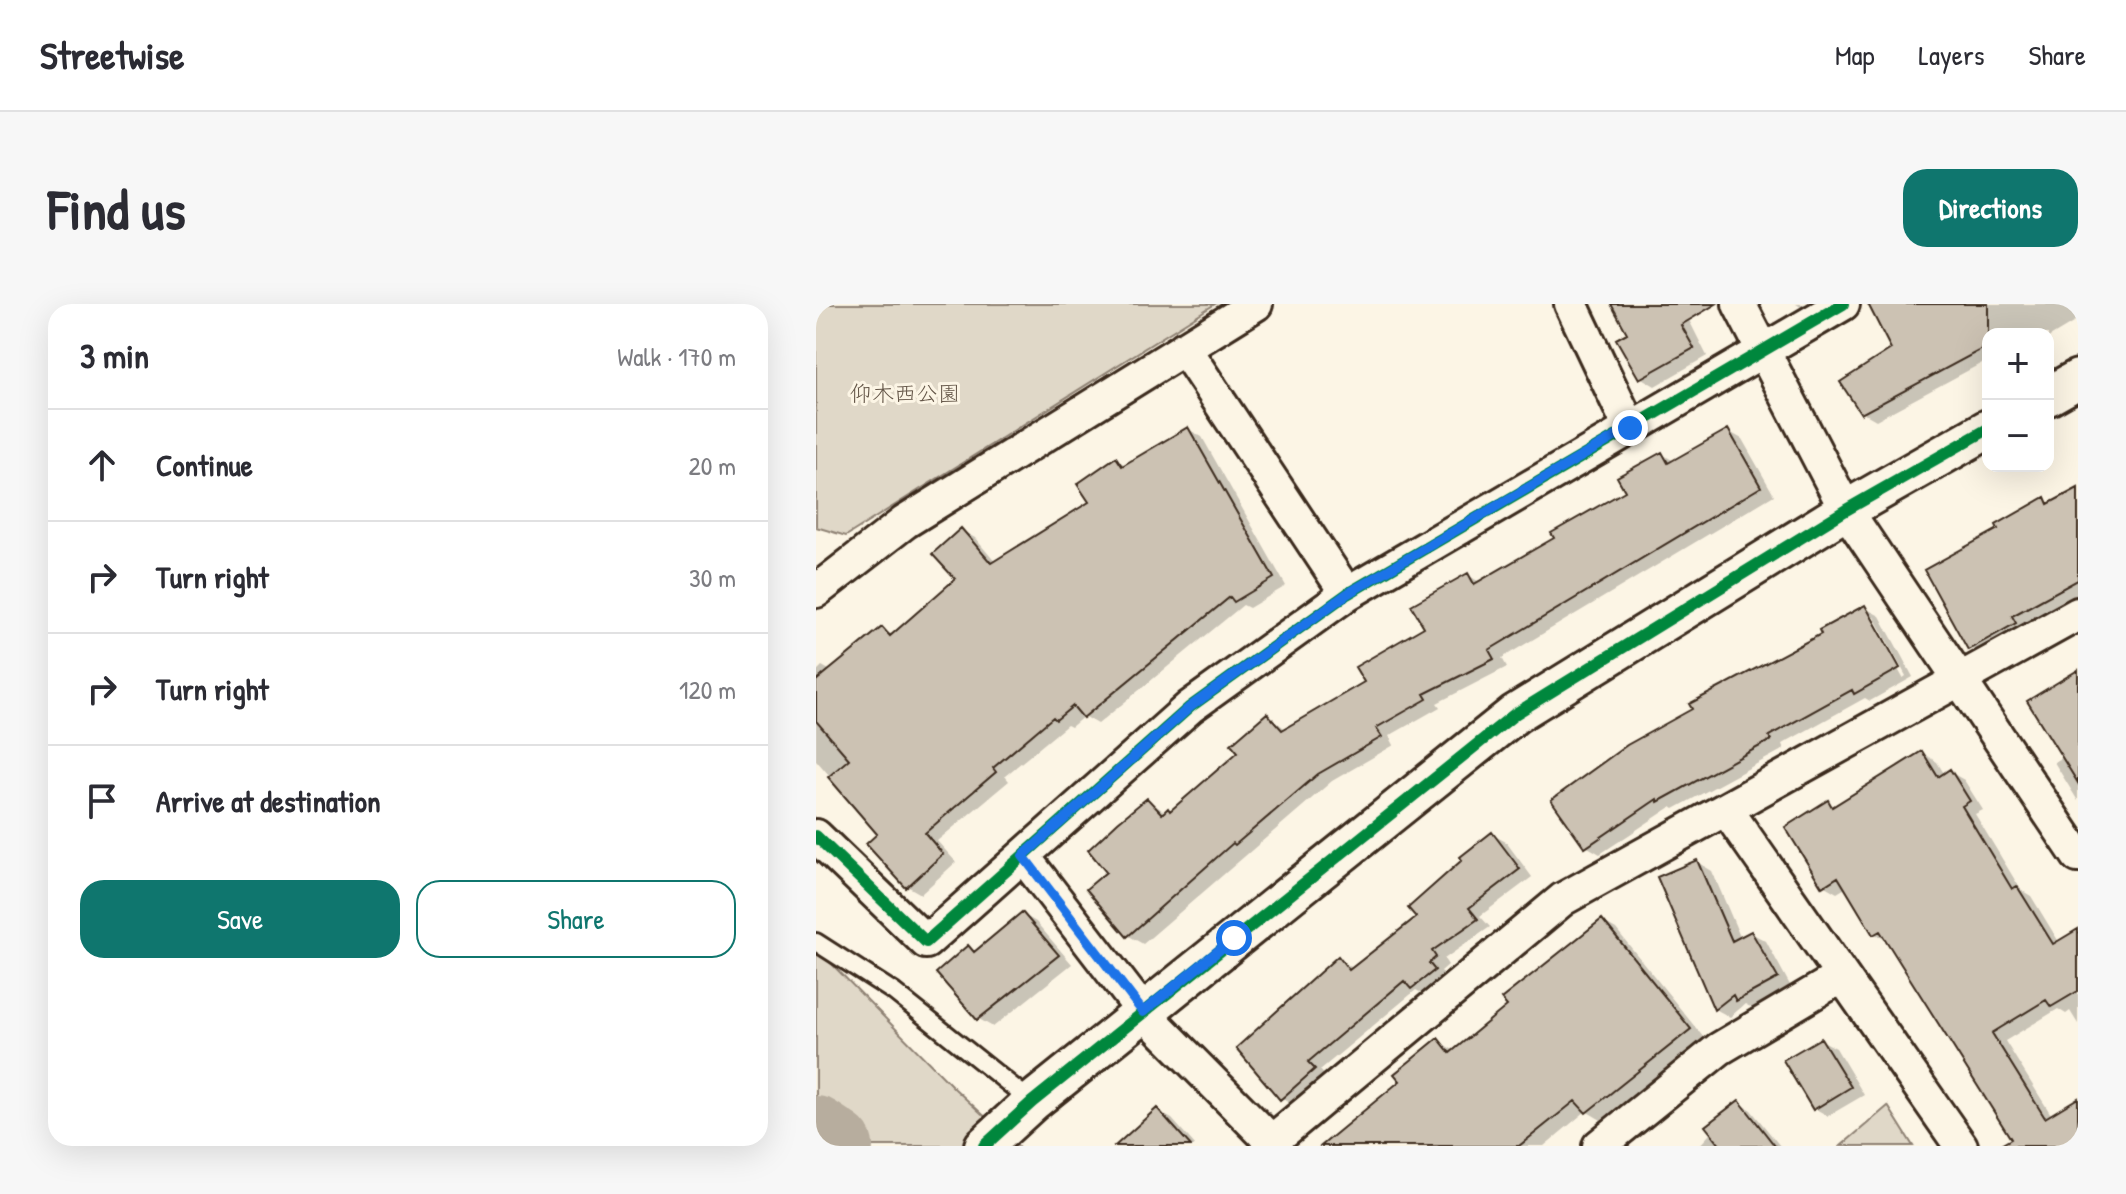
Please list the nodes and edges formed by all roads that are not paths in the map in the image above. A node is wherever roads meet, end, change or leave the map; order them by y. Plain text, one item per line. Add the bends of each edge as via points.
1 (1256, 304) edge
2 (1571, 304) edge
3 (1739, 304) edge
4 (1843, 304) edge
5 (1184, 348) junction
6 (1763, 351) junction
7 (2078, 379) edge
8 (2054, 393) edge
9 (1630, 428) junction
10 (1982, 432) edge
11 (1846, 510) junction
12 (816, 591) edge
13 (1347, 594) junction
14 (2078, 614) edge
15 (1958, 681) junction
16 (1726, 809) junction
17 (816, 836) edge
18 (1023, 856) junction
19 (2078, 856) edge
20 (816, 942) edge
21 (1842, 976) junction
22 (1143, 1012) junction
23 (1032, 1102) junction
24 (1274, 1144) edge
25 (984, 1146) edge
26 (1599, 1146) edge
27 (1961, 1146) edge

1 - 5 street
2 - 9 street
3 - 6 street
4 - 6 street
5 - 12 street via 905,522
5 - 13 street
6 - 9 street
6 - 11 street
7 - 8 street
9 - 13 street
10 - 11 street
11 - 15 street
11 - 22 street via 1515,714
13 - 18 street via 1190,707
14 - 15 street
15 - 16 street
15 - 19 street
16 - 21 street
16 - 24 street via 1563,899
17 - 18 street via 926,942
18 - 22 street
20 - 23 lane via 894,992
21 - 26 street via 1719,1049
21 - 27 street
22 - 23 street
22 - 24 street
23 - 25 street

